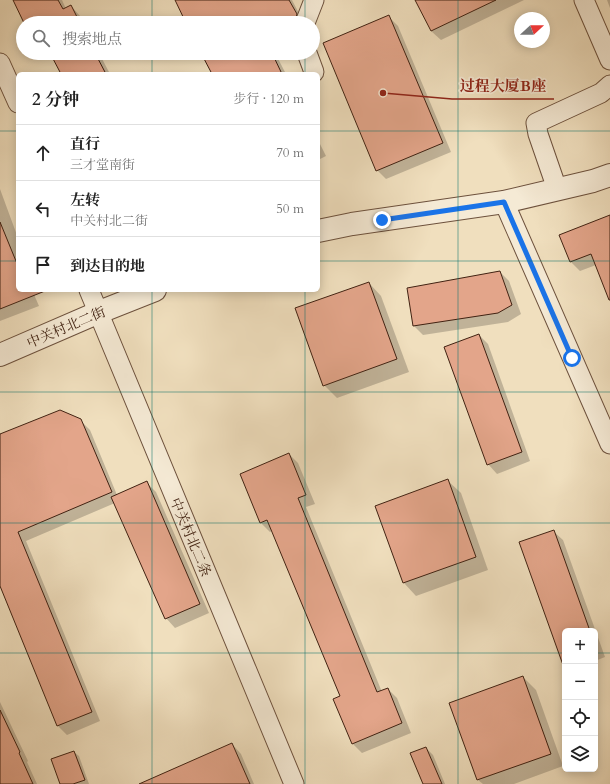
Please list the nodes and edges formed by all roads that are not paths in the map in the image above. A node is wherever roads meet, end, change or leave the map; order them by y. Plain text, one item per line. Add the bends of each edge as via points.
1 (314, 0) edge
2 (584, 0) edge
3 (308, 16) edge
4 (309, 60) edge
5 (610, 60) edge
6 (0, 63) edge
7 (314, 72) dead end
8 (610, 85) edge
9 (16, 99) edge
10 (610, 175) edge
11 (557, 189) junction
12 (504, 202) junction
13 (320, 231) edge
14 (90, 292) edge
15 (150, 292) edge
16 (97, 313) junction
17 (0, 355) edge
18 (610, 444) edge
19 (294, 784) edge

1 - 3 street
2 - 5 street
4 - 7 street
6 - 9 street
8 - 11 street via 601,93 536,123
10 - 11 street
11 - 12 street
12 - 13 street
12 - 18 street
14 - 16 street, 中关村北二条
15 - 16 street, 中关村北二街
16 - 17 street, 中关村北二街
16 - 19 street, 中关村北二条

